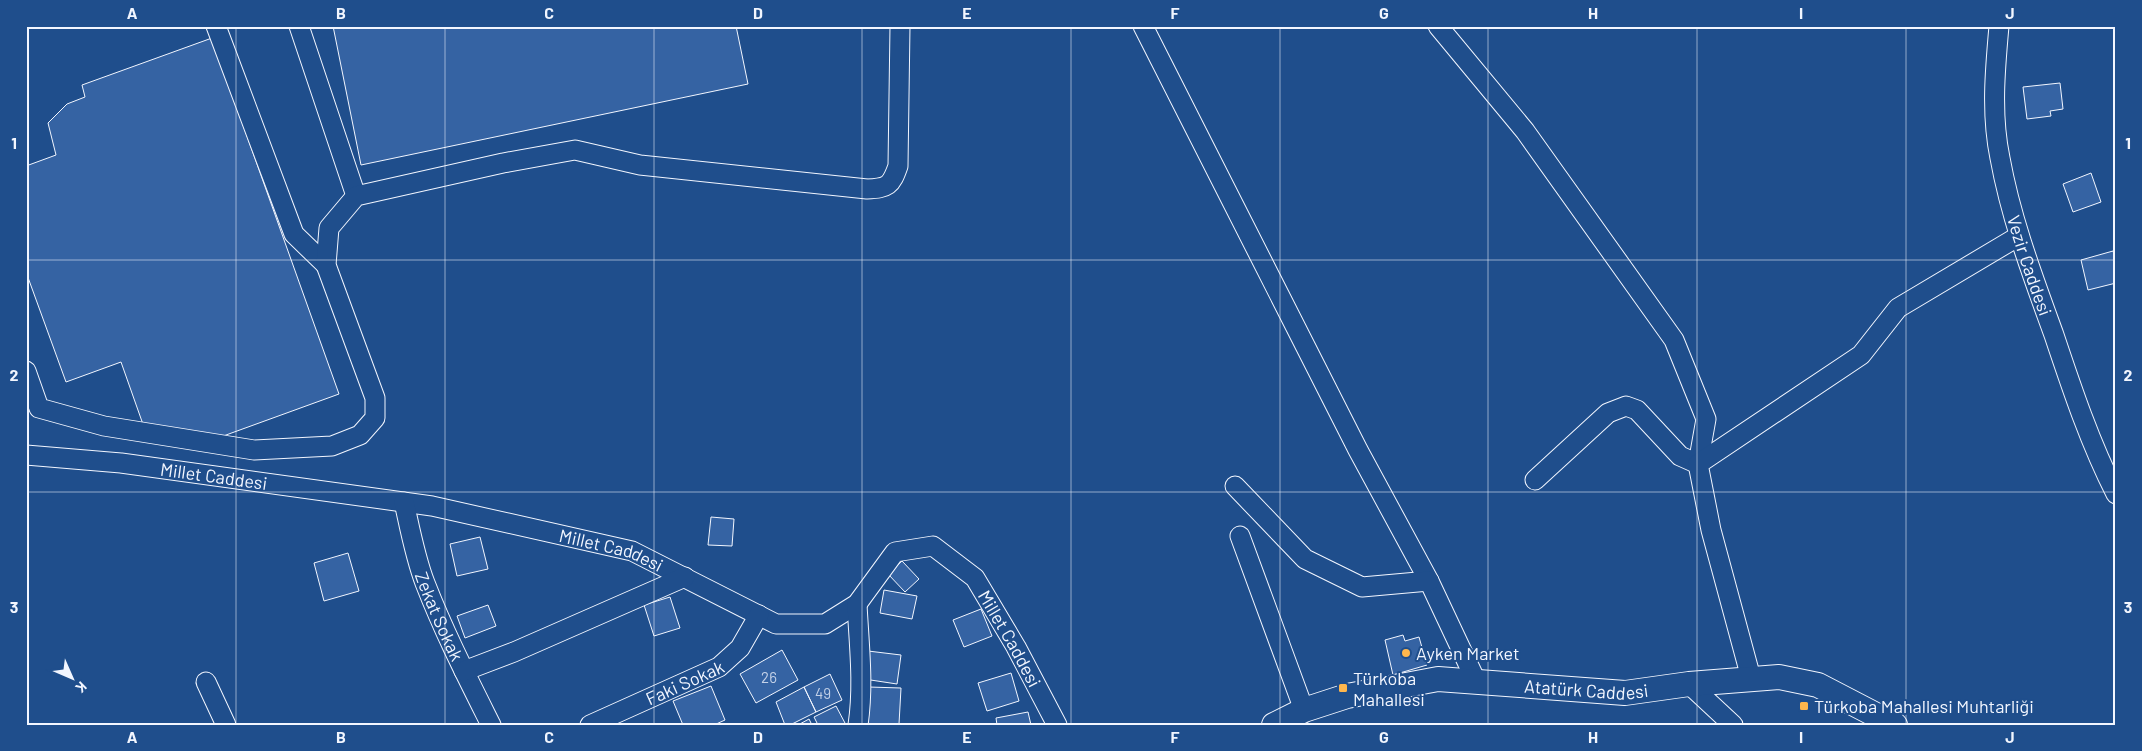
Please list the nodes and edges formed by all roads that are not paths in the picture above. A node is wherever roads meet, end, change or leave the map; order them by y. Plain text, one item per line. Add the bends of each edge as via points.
1 (216, 26) edge
2 (300, 26) edge
3 (900, 26) edge
4 (1143, 26) edge
5 (1438, 26) edge
6 (1999, 26) edge
7 (356, 196) junction
8 (2019, 236) junction
9 (326, 265) junction
10 (26, 370) edge
11 (26, 455) edge
12 (1698, 464) junction
13 (1535, 480) dead end
14 (1235, 486) dead end
15 (2116, 494) edge
16 (404, 502) junction
17 (1240, 536) dead end
18 (685, 578) junction
19 (1429, 580) junction
20 (857, 604) junction
21 (759, 615) junction
22 (464, 671) junction
23 (1751, 678) junction
24 (206, 682) dead end
25 (1477, 683) junction
26 (1689, 684) junction
27 (1304, 710) junction
28 (226, 725) edge
29 (491, 725) edge
30 (590, 725) edge
31 (858, 725) edge
32 (1057, 725) edge
33 (1274, 725) edge
34 (1733, 725) edge
35 (1895, 725) edge

1 - 9 street via 294,234
2 - 7 street
3 - 7 street via 898,166 893,181 884,188 867,189 640,166 574,150 503,162
4 - 19 street via 1358,450
5 - 12 street via 1525,131 1674,340 1706,419
6 - 8 street, Vezir Caddesi via 1994,95 1996,131
7 - 9 street via 329,228
8 - 12 street via 1898,308 1861,355
8 - 15 street, Vezir Caddesi via 2080,412
9 - 10 street via 375,398 375,418 360,435 332,446 254,450 104,426 39,408
11 - 16 street, Millet Caddesi via 121,463
12 - 13 street via 1680,456 1636,410 1626,406 1608,413
12 - 23 street via 1711,530
14 - 19 street via 1305,559 1362,587
16 - 18 street, Millet Caddesi via 632,551
16 - 22 street, Zekat Sokak via 425,582
17 - 27 street
18 - 21 street, Millet Caddesi
18 - 22 street
19 - 25 street
20 - 21 street, Millet Caddesi via 825,624 776,624
20 - 31 street via 861,670
20 - 32 street, Millet Caddesi via 895,552 932,546 975,578
21 - 30 street, Faki Sokak via 740,648 719,667
22 - 29 street, Zekat Sokak
23 - 26 main road, Atatürk Caddesi
23 - 35 main road, Atatürk Caddesi via 1779,676 1818,685
24 - 28 street
25 - 26 main road, Atatürk Caddesi via 1625,693
25 - 27 main road, Atatürk Caddesi via 1438,679 1347,696
26 - 34 street
27 - 33 main road, Atatürk Caddesi

